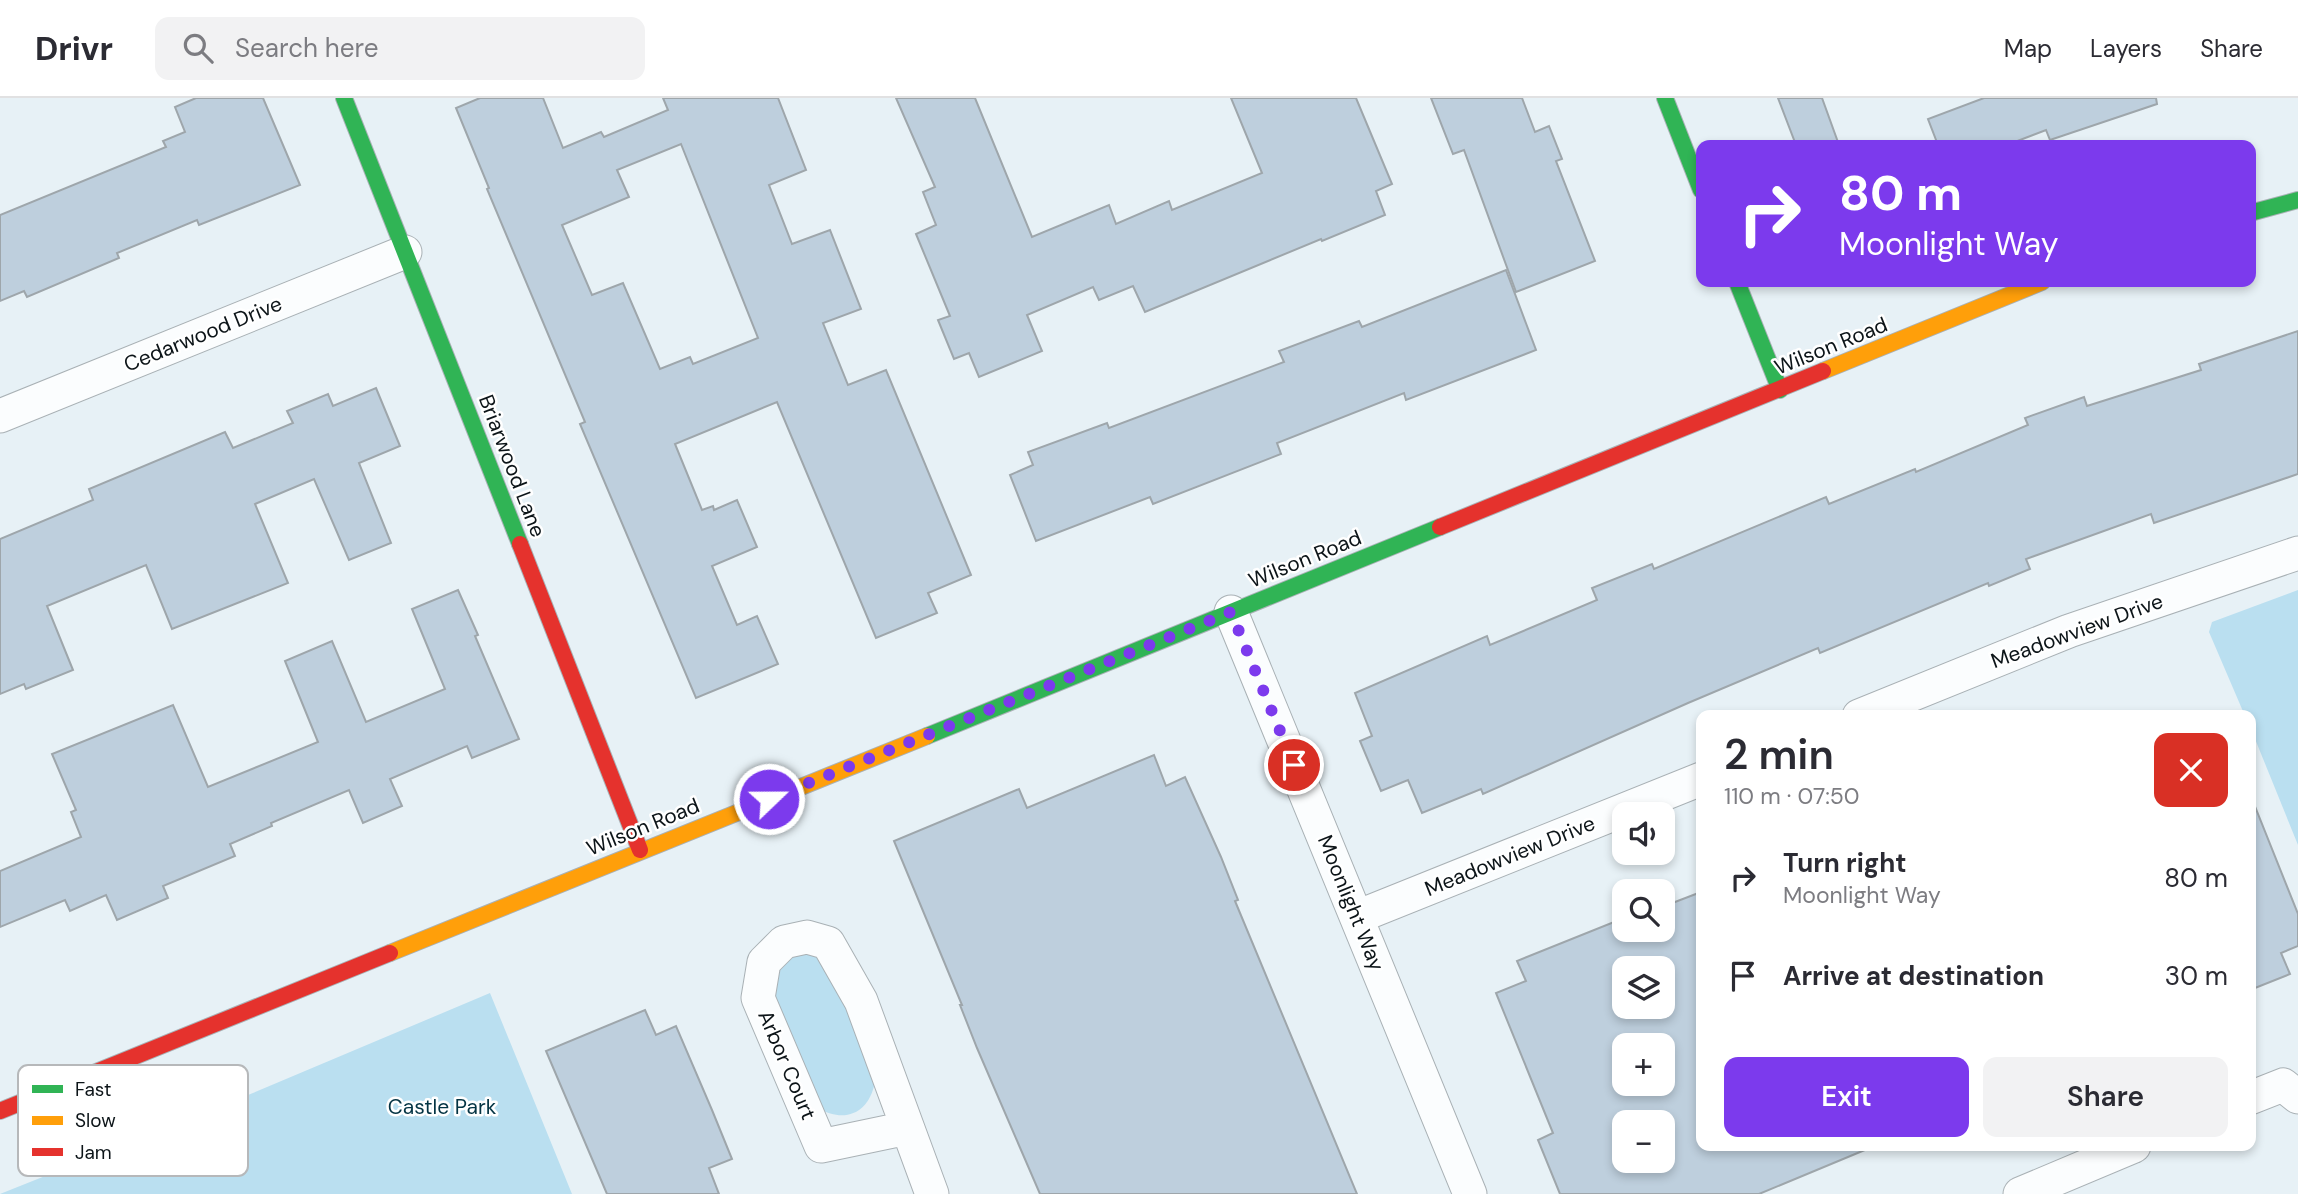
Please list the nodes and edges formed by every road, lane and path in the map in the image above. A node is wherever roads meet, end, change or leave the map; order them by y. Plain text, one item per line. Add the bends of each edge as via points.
1 (344, 98) edge
2 (1665, 98) edge
3 (1696, 177) edge
4 (2298, 200) edge
5 (2256, 212) edge
6 (405, 252) junction
7 (1739, 287) edge
8 (2030, 287) edge
9 (1780, 390) junction
10 (0, 416) edge
11 (2298, 553) edge
12 (1231, 612) junction
13 (1874, 710) edge
14 (1696, 781) edge
15 (640, 850) junction
16 (1357, 917) junction
17 (113, 1065) edge
18 (2290, 1091) edge
19 (2256, 1097) edge
20 (18, 1104) edge
21 (0, 1111) edge
22 (906, 1128) junction
23 (2122, 1151) edge
24 (932, 1194) edge
25 (1470, 1194) edge
26 (2020, 1194) edge

1 - 6 street, Briarwood Lane
2 - 3 street
4 - 5 street
6 - 10 street, Cedarwood Drive
6 - 15 street, Briarwood Lane
7 - 9 street
8 - 9 street, Wilson Road
9 - 12 street, Wilson Road
11 - 13 street, Meadowview Drive via 2069,632
12 - 15 street, Wilson Road
12 - 16 street, Moonlight Way
14 - 16 street, Meadowview Drive
15 - 17 street, Wilson Road
16 - 25 street, Moonlight Way
18 - 19 street
20 - 21 street, Wilson Road
22 - 22 street, Arbor Court via 821,1146 758,998 764,962 784,942 807,937 828,943 861,1001
22 - 24 street, Arbor Court
23 - 26 street

